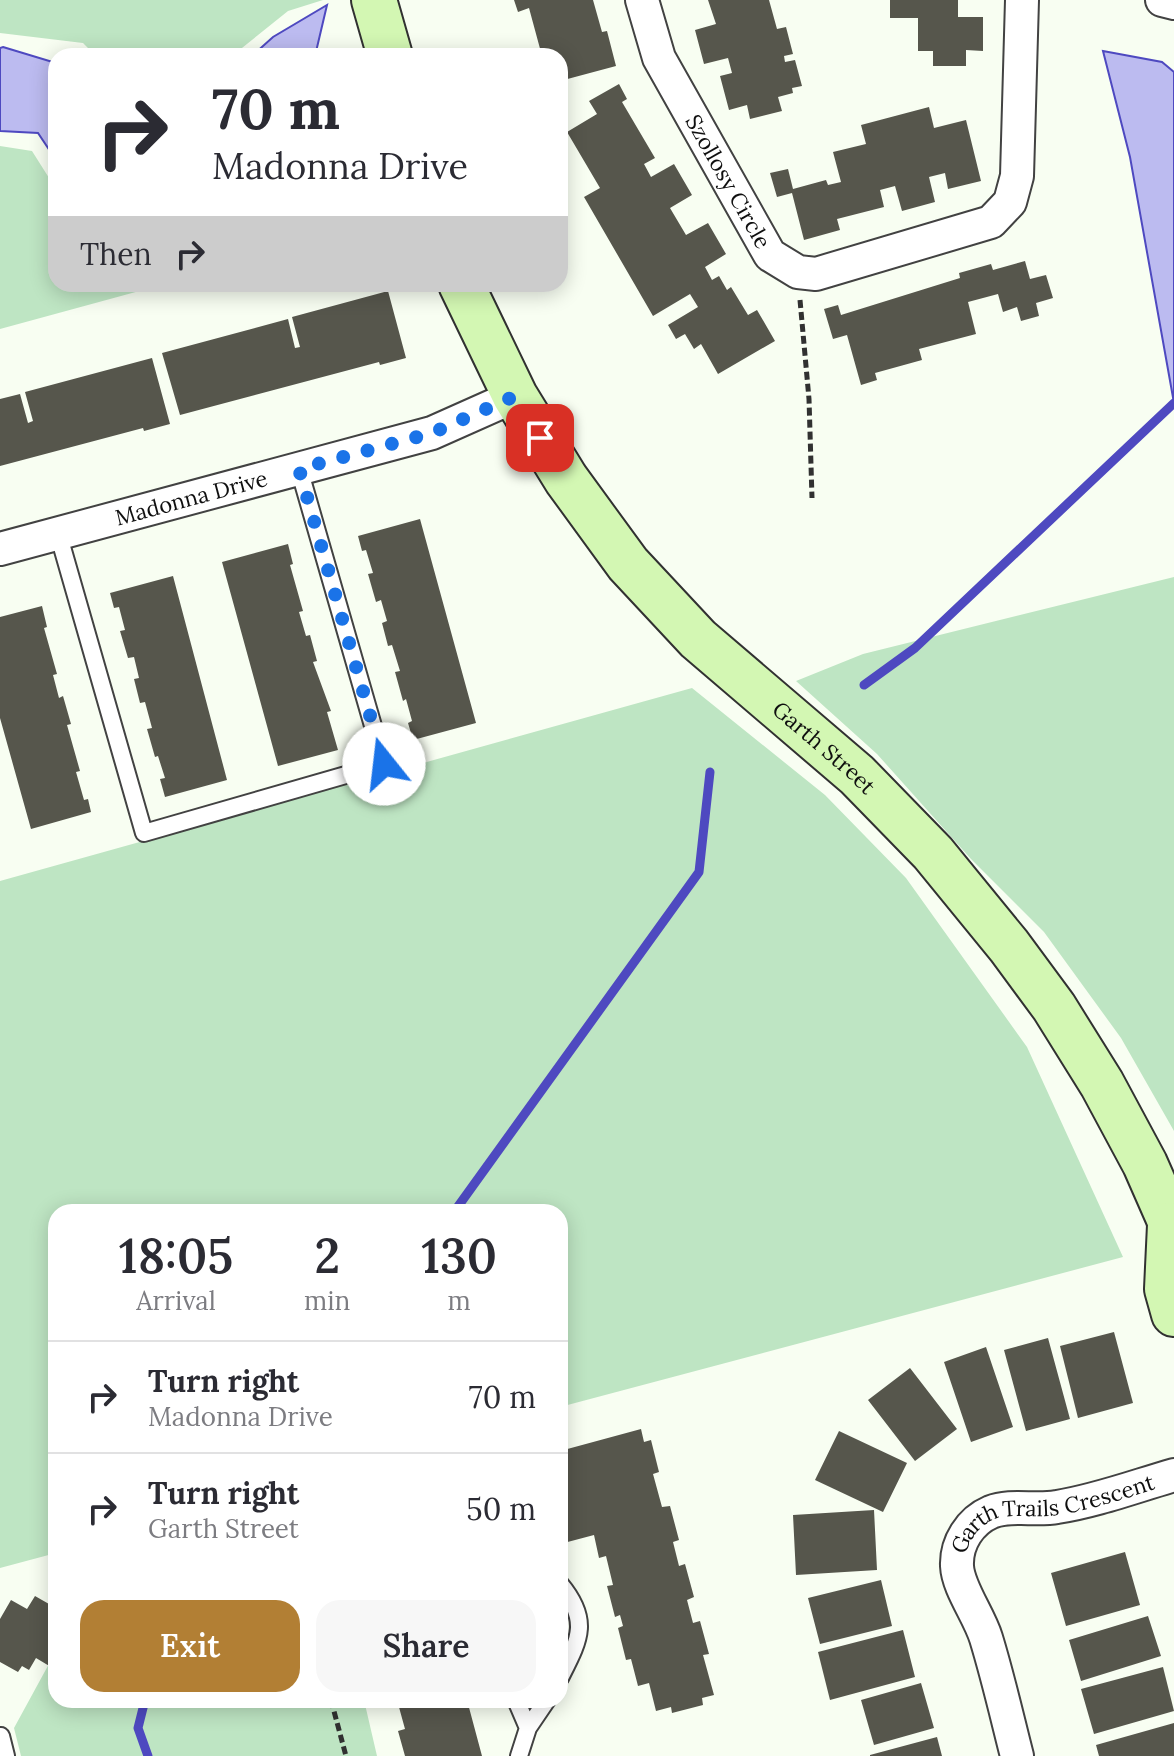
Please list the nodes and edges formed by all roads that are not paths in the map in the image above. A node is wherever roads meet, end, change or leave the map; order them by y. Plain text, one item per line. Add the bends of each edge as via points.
1 (374, 0) edge
2 (642, 0) edge
3 (1022, 0) edge
4 (1162, 0) edge
5 (1174, 3) edge
6 (388, 48) edge
7 (465, 292) edge
8 (515, 396) junction
9 (299, 469) junction
10 (58, 533) junction
11 (0, 549) edge
12 (1172, 1228) edge
13 (1174, 1314) edge
14 (1174, 1475) edge
15 (568, 1594) edge
16 (568, 1661) edge
17 (519, 1708) edge
18 (542, 1708) edge
19 (528, 1728) junction
20 (1, 1736) edge
21 (6, 1756) edge
22 (519, 1756) edge
23 (1017, 1756) edge

1 - 6 street
2 - 3 street, Szollosy Circle via 659,58 770,255 798,272 816,274 991,222 1010,202 1017,176
4 - 5 street
7 - 8 street, Garth Street
8 - 9 street, Madonna Drive via 432,433
8 - 12 street, Garth Street via 566,479 628,564 698,639 857,775 933,853 1000,935 1102,1084
9 - 10 street, Madonna Drive
9 - 10 lane via 384,764 144,833
10 - 11 street, Madonna Drive
12 - 13 street, Garth Street via 1167,1289
14 - 23 street, Garth Trails Crescent via 1066,1506 992,1512 963,1537 958,1575 986,1638
15 - 16 lane via 575,1602 579,1638
17 - 19 lane
18 - 19 lane
19 - 22 lane
20 - 21 lane

